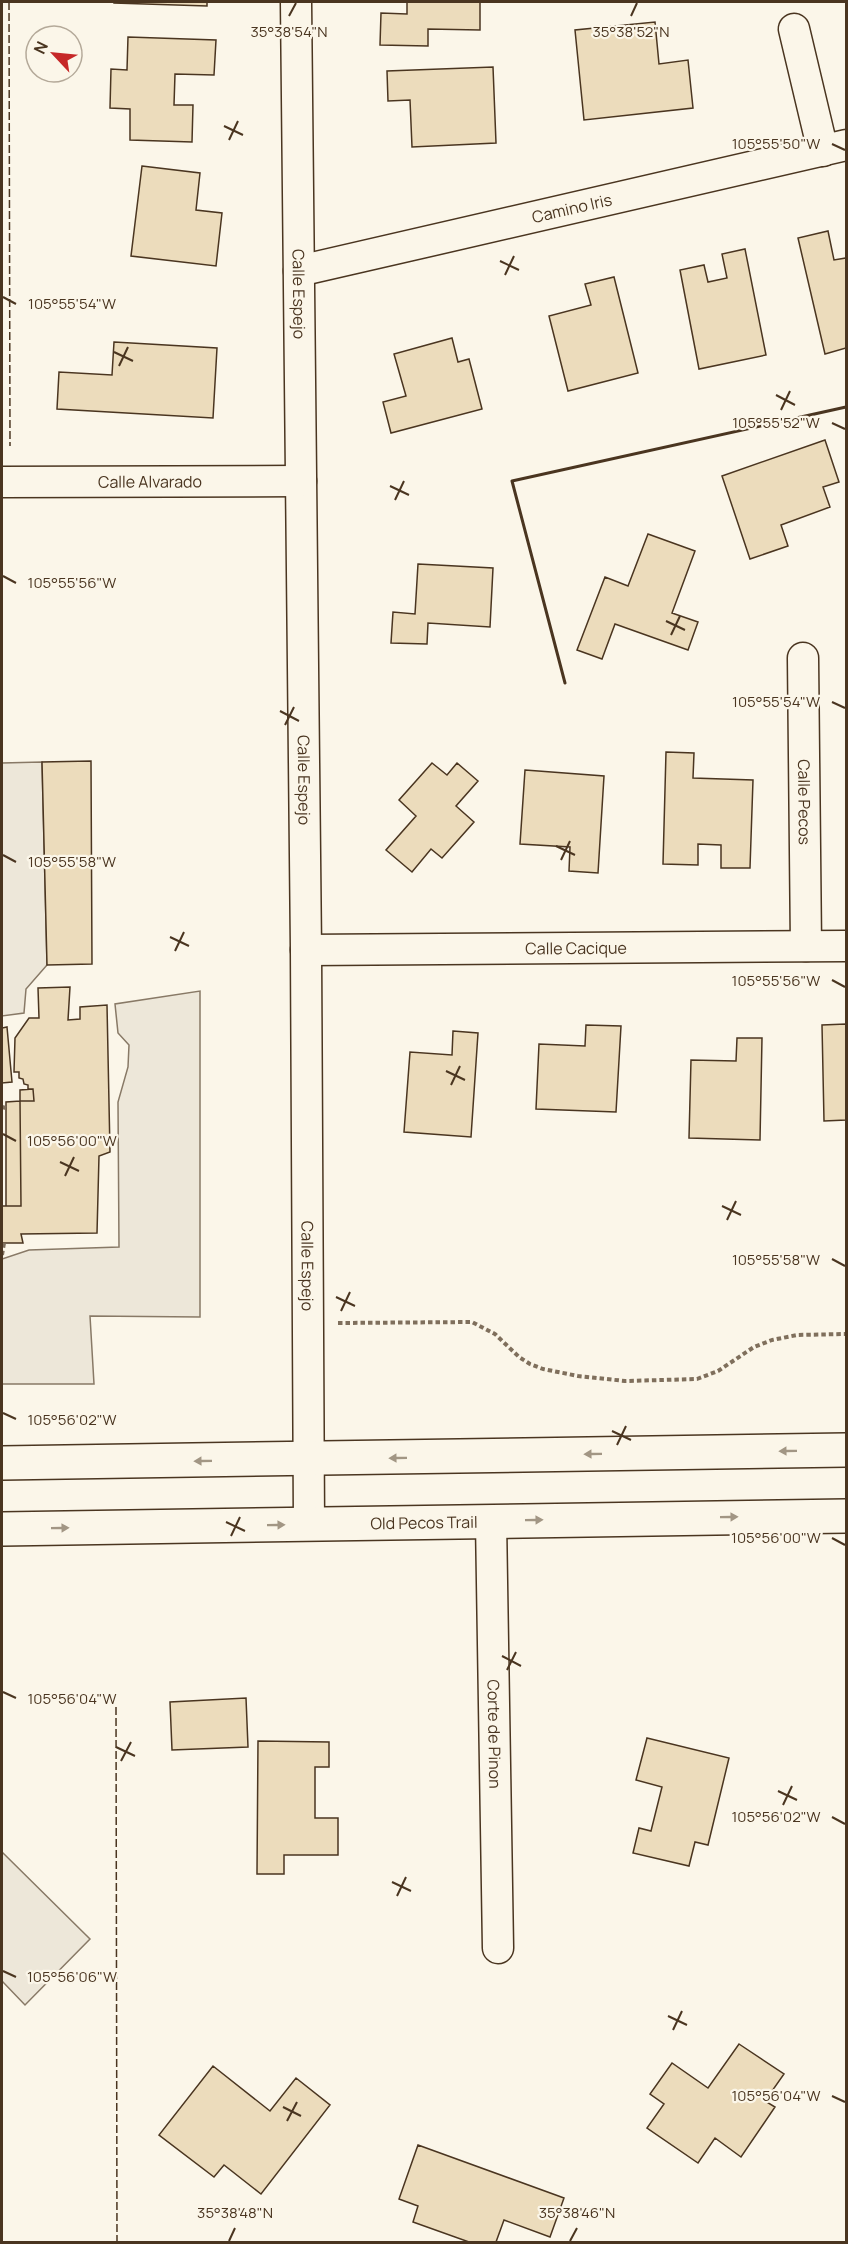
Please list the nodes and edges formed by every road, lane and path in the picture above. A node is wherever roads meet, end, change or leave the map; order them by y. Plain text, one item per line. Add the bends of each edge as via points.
1 (296, 2) edge
2 (794, 29) dead end
3 (835, 148) edge
4 (299, 271) junction
5 (301, 481) junction
6 (2, 482) edge
7 (803, 658) dead end
8 (806, 946) junction
9 (846, 946) edge
10 (306, 950) junction
11 (4, 1242) dead end
12 (2, 1255) edge
13 (308, 1325) junction
14 (846, 1334) edge
15 (846, 1450) edge
16 (309, 1459) junction
17 (2, 1463) edge
18 (846, 1516) edge
19 (491, 1521) junction
20 (309, 1524) junction
21 (2, 1529) edge
22 (498, 1948) dead end

1 - 4 street, Calle Espejo
2 - 3 street
3 - 4 street, Camino Iris
4 - 5 street, Calle Espejo
5 - 6 street, Calle Alvarado
5 - 10 street, Calle Espejo
7 - 8 street, Calle Pecos
8 - 9 street, Calle Cacique
8 - 10 street, Calle Cacique
10 - 13 street, Calle Espejo
11 - 12 path
13 - 14 path via 472,1322 495,1334 530,1364 578,1376 625,1381 697,1379 772,1340 796,1335
13 - 16 street, Calle Espejo
15 -> 16 main road
16 -> 17 main road
16 - 20 street, Calle Espejo
19 -> 18 main road, Old Pecos Trail
19 - 20 main road, Old Pecos Trail
19 - 22 street, Corte de Pinon
21 -> 20 main road, Old Pecos Trail

